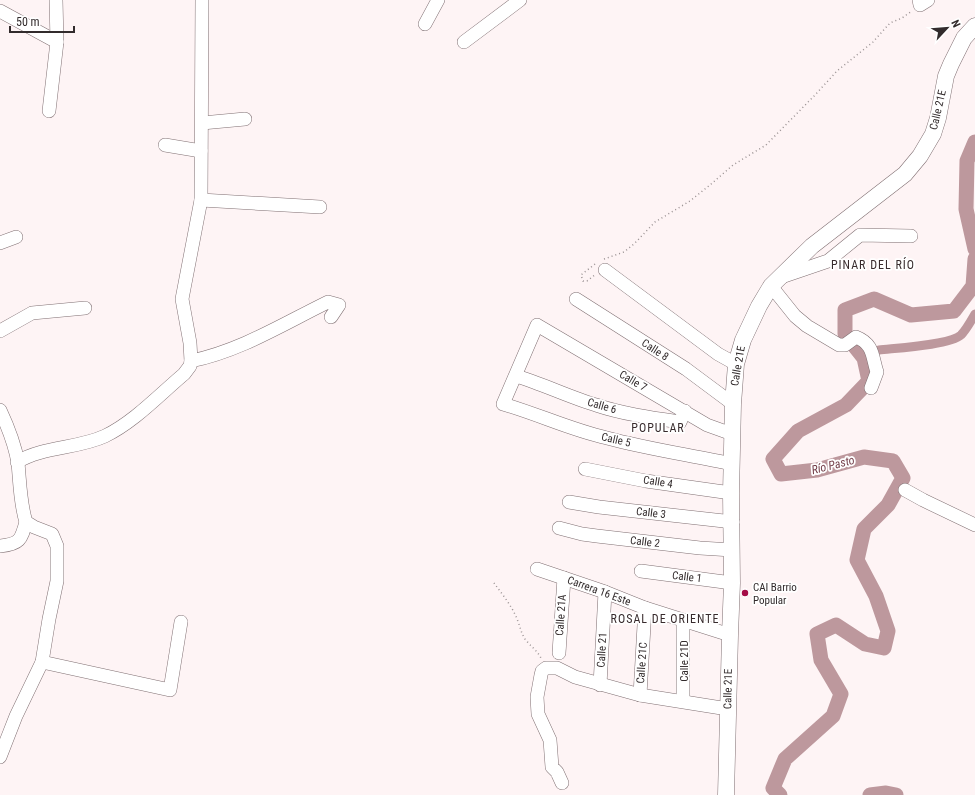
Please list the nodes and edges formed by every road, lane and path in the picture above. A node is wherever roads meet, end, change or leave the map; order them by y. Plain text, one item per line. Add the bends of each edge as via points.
1 (56, 0) edge
2 (202, 0) edge
3 (438, 0) edge
4 (520, 0) edge
5 (923, 2) edge
6 (0, 11) edge
7 (425, 24) dead end
8 (975, 26) edge
9 (57, 42) junction
10 (464, 42) dead end
11 (49, 111) dead end
12 (245, 119) dead end
13 (202, 122) junction
14 (165, 144) dead end
15 (202, 151) junction
16 (202, 200) junction
17 (320, 207) dead end
18 (911, 236) dead end
19 (16, 237) dead end
20 (0, 243) edge
21 (602, 264) junction
22 (775, 282) junction
23 (576, 300) dead end
24 (85, 308) dead end
25 (331, 317) dead end
26 (0, 331) edge
27 (191, 362) junction
28 (736, 364) junction
29 (516, 376) junction
30 (871, 388) dead end
31 (732, 404) junction
32 (0, 410) edge
33 (685, 411) junction
34 (732, 434) junction
35 (18, 462) junction
36 (732, 464) junction
37 (585, 469) dead end
38 (905, 490) dead end
39 (731, 493) junction
40 (569, 502) dead end
41 (26, 522) junction
42 (733, 522) junction
43 (975, 524) edge
44 (559, 528) dead end
45 (0, 546) edge
46 (732, 550) junction
47 (537, 569) dead end
48 (641, 572) dead end
49 (564, 578) junction
50 (494, 583) dead end
51 (732, 583) junction
52 (605, 592) junction
53 (645, 608) junction
54 (683, 620) junction
55 (181, 622) dead end
56 (730, 635) junction
57 (558, 653) dead end
58 (42, 662) junction
59 (546, 668) junction
60 (600, 685) junction
61 (640, 695) junction
62 (683, 701) junction
63 (728, 709) junction
64 (0, 757) edge
65 (562, 783) dead end
66 (726, 795) edge

1 - 9 street
2 - 13 street
3 - 7 street
4 - 10 street
5 - 21 path via 902,18 890,23 873,42 836,71 766,145 733,165 690,201 655,222 624,252
6 - 9 street
8 - 22 main road, Calle 21E via 964,38 951,64 933,134 920,156 905,174 812,246
9 - 11 street
12 - 13 street
13 - 15 street
14 - 15 street
15 - 16 street
16 - 17 street
16 - 27 street via 182,299
18 - 22 street via 860,235 828,261
19 - 20 street
21 - 21 path via 581,275 582,281 587,281
21 - 28 street via 718,354
22 - 28 main road, Calle 21E via 759,306 743,340
22 - 30 street via 794,316 807,326 839,345 844,345 856,337 862,339 872,352 877,372
23 - 31 street, Calle 8 via 686,369
24 - 26 street via 32,313
25 - 27 street via 339,306 328,302 253,340
27 - 35 street via 184,374 128,422 105,436 81,445 52,449
28 - 31 main road, Calle 21E
29 - 33 street, Calle 6 via 596,405 646,417 680,422
29 - 33 street, Calle 7 via 537,325
29 - 36 street, Calle 5 via 503,404 607,438
31 - 34 main road, Calle 21E
32 - 35 street
33 - 34 street, Calle 7 via 707,425
34 - 36 main road, Calle 21E
35 - 41 street
36 - 39 main road, Calle 21E
37 - 39 street, Calle 4
38 - 43 street
39 - 42 main road, Calle 21E
40 - 42 street, Calle 3
41 - 45 street via 19,541
41 - 58 street via 52,534 58,546 57,581
42 - 46 main road, Calle 21E
44 - 46 street, Calle 2 via 597,536
46 - 51 main road, Calle 21E
47 - 49 street, Carrera 16 Este
48 - 51 street, Calle 1
49 - 52 street, Carrera 16 Este
49 - 57 street, Calle 21A
50 - 59 path via 517,619 525,639 539,652
51 - 56 main road, Calle 21E
52 - 53 street, Carrera 16 Este
52 - 60 street, Calle 21
53 - 54 street, Carrera 16 Este
53 - 61 street, Calle 21C
54 - 56 street, Carrera 16 Este
54 - 62 street, Calle 21D
55 - 58 street via 170,690
56 - 63 main road, Calle 21E
58 - 64 street
59 - 60 street via 558,668
59 - 65 street via 542,671 539,682 538,714 550,740 552,767
60 - 61 street
61 - 62 street
62 - 63 street
63 - 66 main road, Calle 21E

